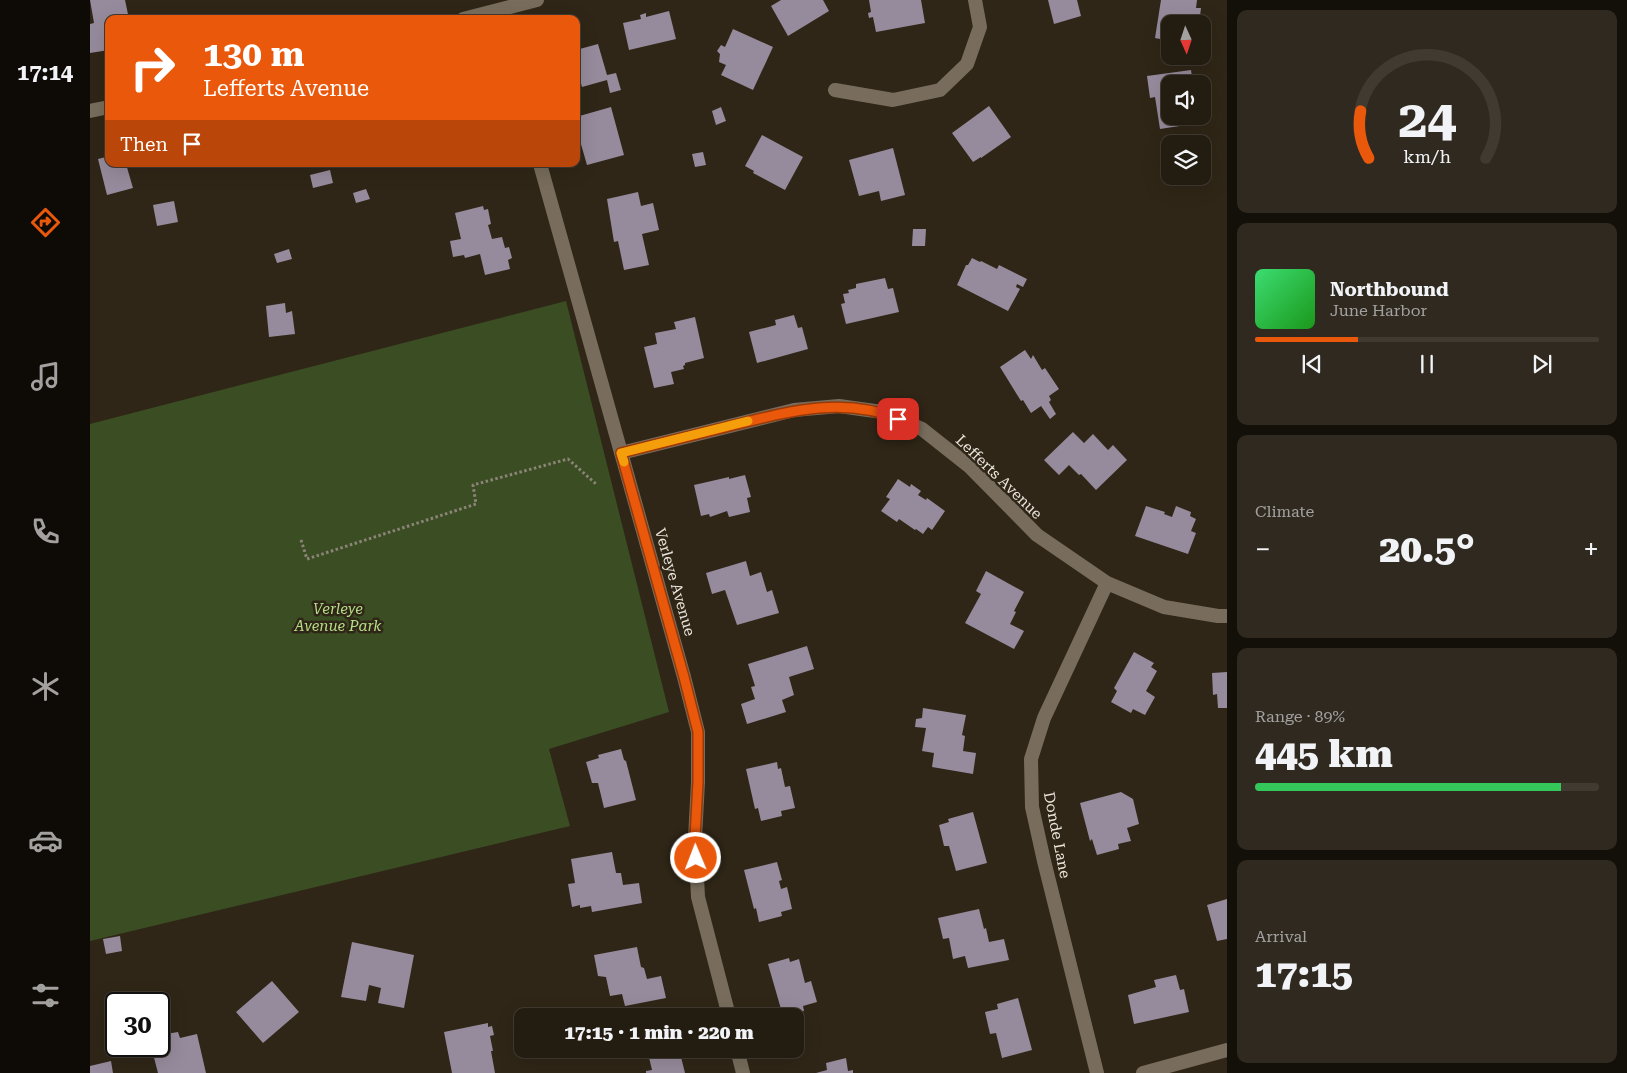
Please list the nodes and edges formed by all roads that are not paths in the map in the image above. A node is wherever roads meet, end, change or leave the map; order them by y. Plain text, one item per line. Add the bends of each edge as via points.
1 (537, 0) edge
2 (974, 0) edge
3 (497, 10) edge
4 (478, 15) edge
5 (835, 90) dead end
6 (105, 108) edge
7 (90, 111) edge
8 (541, 167) edge
9 (621, 453) junction
10 (1107, 583) junction
11 (1227, 616) edge
12 (727, 1008) edge
13 (1227, 1050) edge
14 (740, 1058) edge
15 (744, 1073) edge
16 (1097, 1073) edge
17 (1143, 1073) edge

1 - 3 street
2 - 5 street via 980,27 967,64 940,90 893,100
3 - 4 street
6 - 7 street
8 - 9 street, Verleye Avenue
9 - 10 street, Lefferts Avenue via 794,410 839,406 882,412 922,429 970,467 1037,535
9 - 12 street, Verleye Avenue via 698,732 695,838 698,897
10 - 11 street, Lefferts Avenue via 1164,607
10 - 16 street, Donde Lane via 1044,718 1031,759 1032,807
13 - 17 street
14 - 15 street

